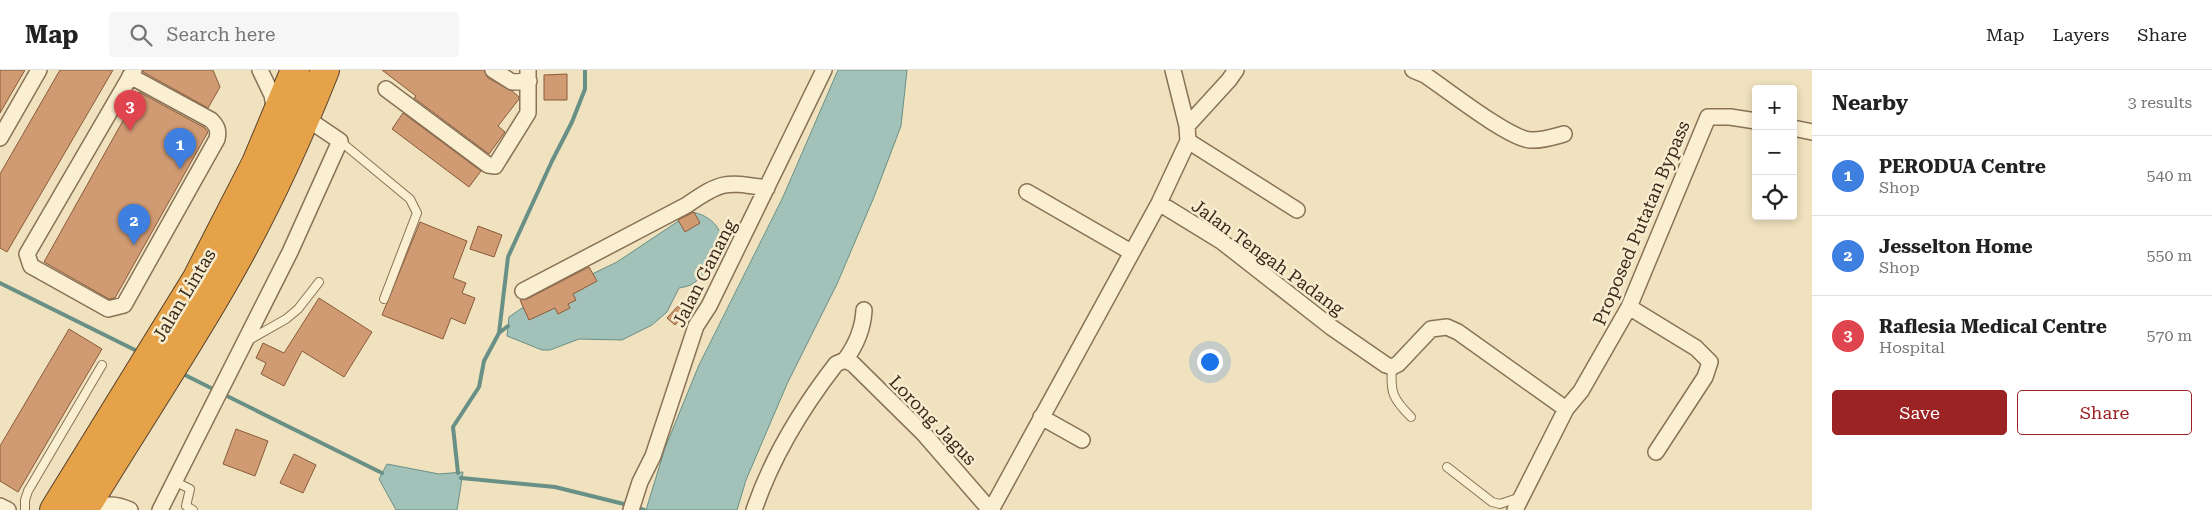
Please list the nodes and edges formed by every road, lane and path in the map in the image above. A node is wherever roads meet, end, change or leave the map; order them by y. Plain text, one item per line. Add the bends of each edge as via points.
1 (39, 70) edge
2 (260, 70) edge
3 (295, 70) edge
4 (325, 70) edge
5 (493, 70) edge
6 (824, 70) edge
7 (1173, 70) edge
8 (1236, 70) edge
9 (1413, 70) edge
10 (132, 73) edge
11 (529, 75) edge
12 (386, 89) dead end
13 (306, 118) junction
14 (276, 119) junction
15 (1752, 120) edge
16 (1797, 129) edge
17 (1812, 132) edge
18 (1188, 133) junction
19 (1564, 134) dead end
20 (0, 138) edge
21 (340, 140) junction
22 (767, 188) junction
23 (1027, 192) dead end
24 (1159, 202) junction
25 (1297, 210) dead end
26 (1131, 252) junction
27 (319, 282) dead end
28 (523, 291) dead end
29 (384, 299) dead end
30 (1628, 307) junction
31 (864, 310) dead end
32 (244, 345) junction
33 (845, 360) junction
34 (102, 365) dead end
35 (1392, 367) junction
36 (153, 374) junction
37 (1566, 408) junction
38 (1041, 417) junction
39 (1411, 417) dead end
40 (1082, 440) dead end
41 (1656, 452) dead end
42 (110, 466) junction
43 (1447, 467) dead end
44 (174, 481) junction
45 (1522, 496) junction
46 (0, 506) edge
47 (632, 506) edge
48 (126, 508) edge
49 (8, 510) edge
50 (25, 510) edge
51 (54, 510) edge
52 (84, 510) edge
53 (88, 510) edge
54 (160, 510) edge
55 (193, 510) edge
56 (754, 510) edge
57 (990, 510) edge
58 (1515, 510) edge

1 - 20 street
2 - 14 street via 272,95
3 - 14 highway, Jalan Lintas
4 - 13 highway, Jalan Lintas
5 - 11 street via 512,82
6 - 22 street, Jalan Ganang
7 - 18 street
8 - 18 street
9 - 19 street via 1523,139 1540,140
10 - 10 street via 211,120 217,126 218,138 124,304 108,309 31,266 27,254
11 - 12 street via 528,113 498,165 493,166
13 - 21 street
13 - 36 highway, Jalan Lintas via 259,217 190,340
14 - 36 highway, Jalan Lintas via 197,278 161,336
15 - 30 street, Proposed Putatan Bypass via 1730,116 1708,117
16 - 17 street
18 - 24 street
18 - 25 street
21 - 29 lane via 410,199 417,213
21 - 32 street
22 - 28 street via 727,184 713,187
22 - 47 street, Jalan Ganang via 696,326 653,456
23 - 26 street
24 - 26 street
24 - 35 street, Jalan Tengah Padang via 1220,241 1331,327
26 - 38 street
27 - 32 lane via 286,319
30 - 37 street, Proposed Putatan Bypass via 1581,392
30 - 41 street via 1696,348 1710,362 1705,376
31 - 33 street via 860,335
32 - 44 street
33 - 56 street via 836,364 797,419
33 - 57 street, Lorong Jagus via 853,364 924,434
34 - 50 lane via 28,492
35 - 37 street via 1431,329 1447,327
35 - 39 lane via 1391,388 1399,405
36 - 42 highway, Jalan Lintas
36 - 51 highway, Jalan Lintas
37 - 45 street, Proposed Putatan Bypass
38 - 40 street
38 - 57 street
42 - 48 street via 111,484
42 - 52 highway, Jalan Lintas
43 - 45 lane via 1492,502 1500,504
44 - 54 street
44 - 55 lane via 190,490 186,506
45 - 58 street, Proposed Putatan Bypass
46 - 49 street
48 - 53 street via 106,504

